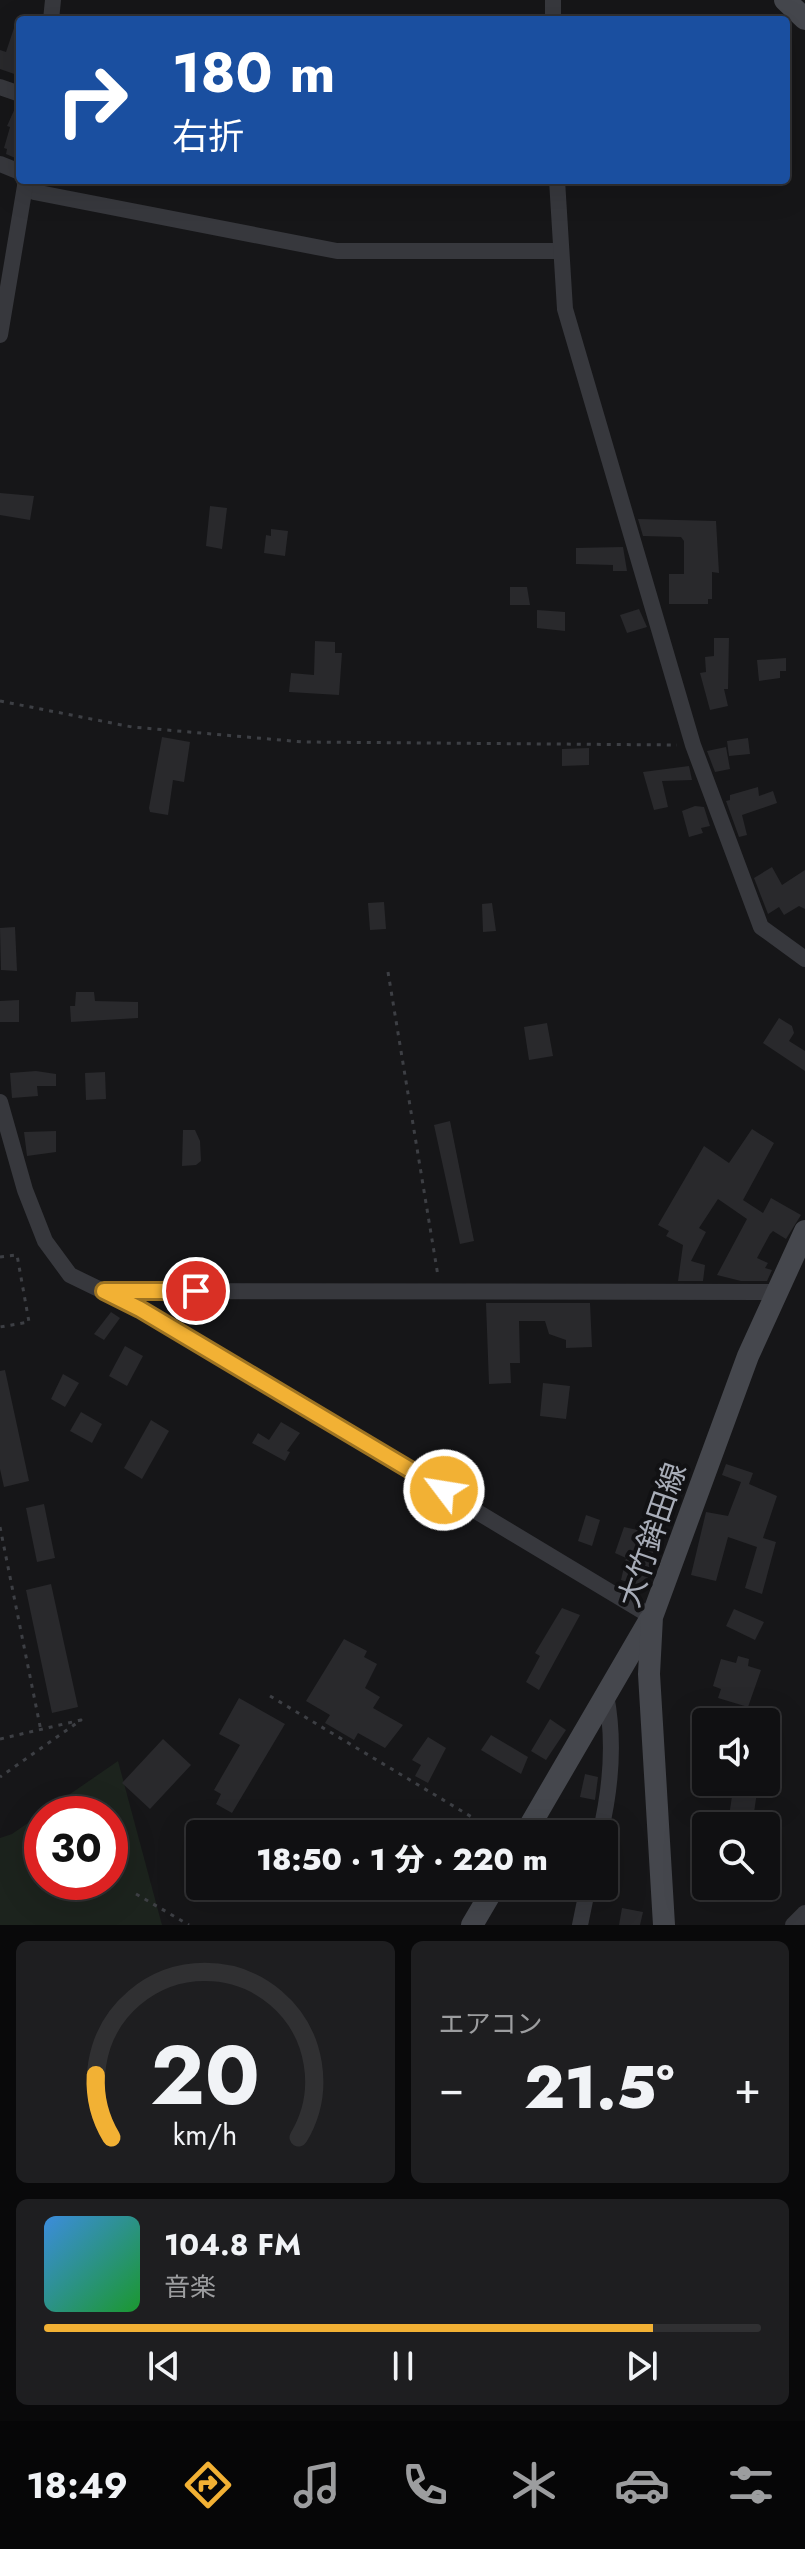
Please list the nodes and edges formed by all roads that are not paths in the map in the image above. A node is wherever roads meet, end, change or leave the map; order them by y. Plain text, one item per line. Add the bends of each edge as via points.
1 (785, 0) edge
2 (805, 19) edge
3 (23, 184) edge
4 (28, 184) edge
5 (557, 184) edge
6 (559, 251) junction
7 (0, 335) edge
8 (805, 959) edge
9 (0, 1102) edge
10 (805, 1231) edge
11 (104, 1291) junction
12 (775, 1292) junction
13 (652, 1617) junction
14 (606, 1695) junction
15 (533, 1820) edge
16 (603, 1820) edge
17 (487, 1900) edge
18 (585, 1900) edge
19 (805, 1913) edge
20 (472, 1925) edge
21 (580, 1925) edge
22 (664, 1925) edge
23 (793, 1925) edge

1 - 2 main road
3 - 7 street
4 - 6 street via 34,192 337,251
5 - 6 street
6 - 8 street via 565,309 693,745 761,927
9 - 11 street via 45,1241 70,1275
10 - 12 main road, 大竹鉾田線
11 - 12 street
11 - 13 street
12 - 13 main road, 大竹鉾田線
13 - 14 main road
13 - 22 main road, 大竹鉾田線 via 649,1674
14 - 15 main road
14 - 16 street via 612,1724
17 - 20 main road
18 - 21 street
19 - 23 street

